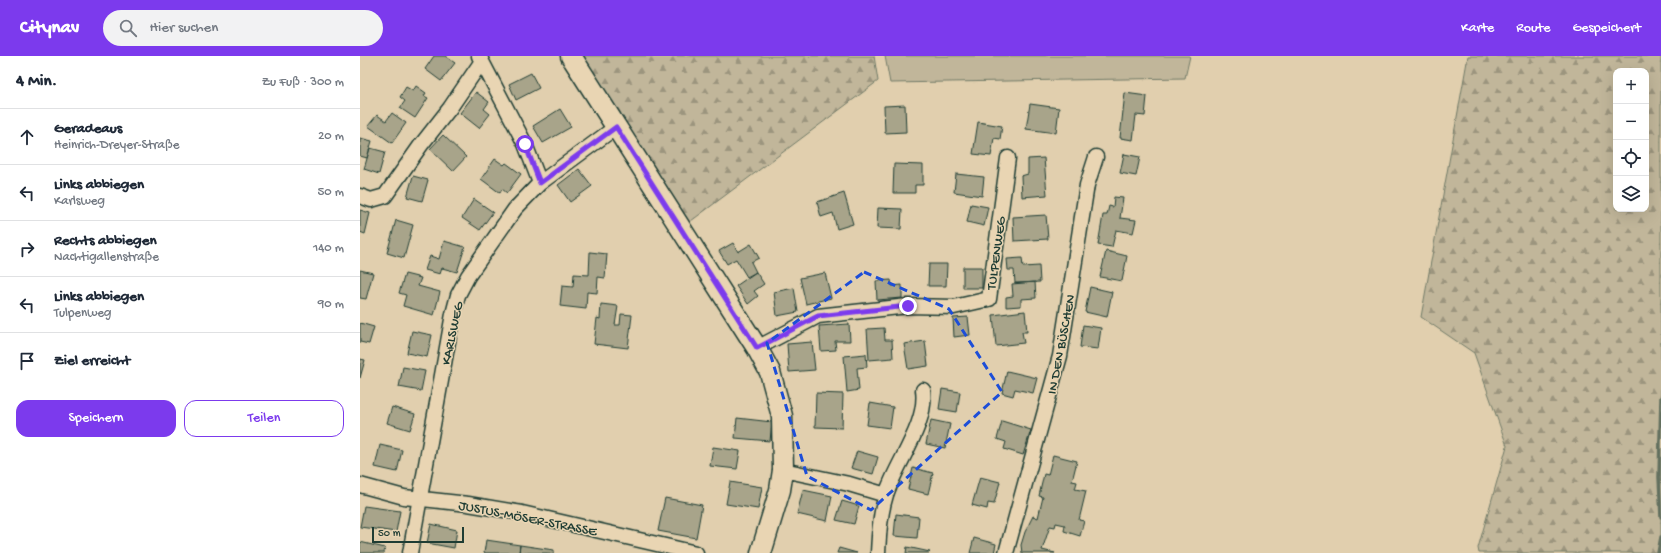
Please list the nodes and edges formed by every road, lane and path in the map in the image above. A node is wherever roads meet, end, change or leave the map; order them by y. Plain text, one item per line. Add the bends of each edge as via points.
1 (571, 56) edge
2 (478, 58) edge
3 (616, 127) junction
4 (1096, 157) dead end
5 (1008, 158) dead end
6 (540, 183) junction
7 (360, 196) edge
8 (757, 348) junction
9 (923, 390) dead end
10 (782, 470) junction
11 (360, 485) edge
12 (886, 495) junction
13 (420, 499) junction
14 (635, 547) edge
15 (410, 553) edge
16 (696, 553) edge
17 (761, 553) edge
18 (878, 553) edge
19 (1006, 553) edge

1 - 3 street
2 - 6 street via 525,144
2 - 7 street via 385,196 371,200
3 - 6 street, KARLSWEG
3 - 8 street
4 - 19 street, IN DEN BÜSCHEN via 1087,185 1060,356
5 - 8 street, TULPENWEG via 989,299 954,307 908,306 818,316
6 - 13 street, KARLSWEG via 515,209 468,276 458,295
8 - 10 street via 770,372 782,416
9 - 12 street via 924,398 918,425
10 - 12 street via 850,484
10 - 17 street via 776,508
11 - 13 street, JUSTUS-MÖSER-STRASSE via 388,494
12 - 18 street via 880,520
13 - 14 street, JUSTUS-MÖSER-STRASSE via 522,513
13 - 15 street, KARLSWEG
14 - 16 street, JUSTUS-MÖSER-STRASSE

